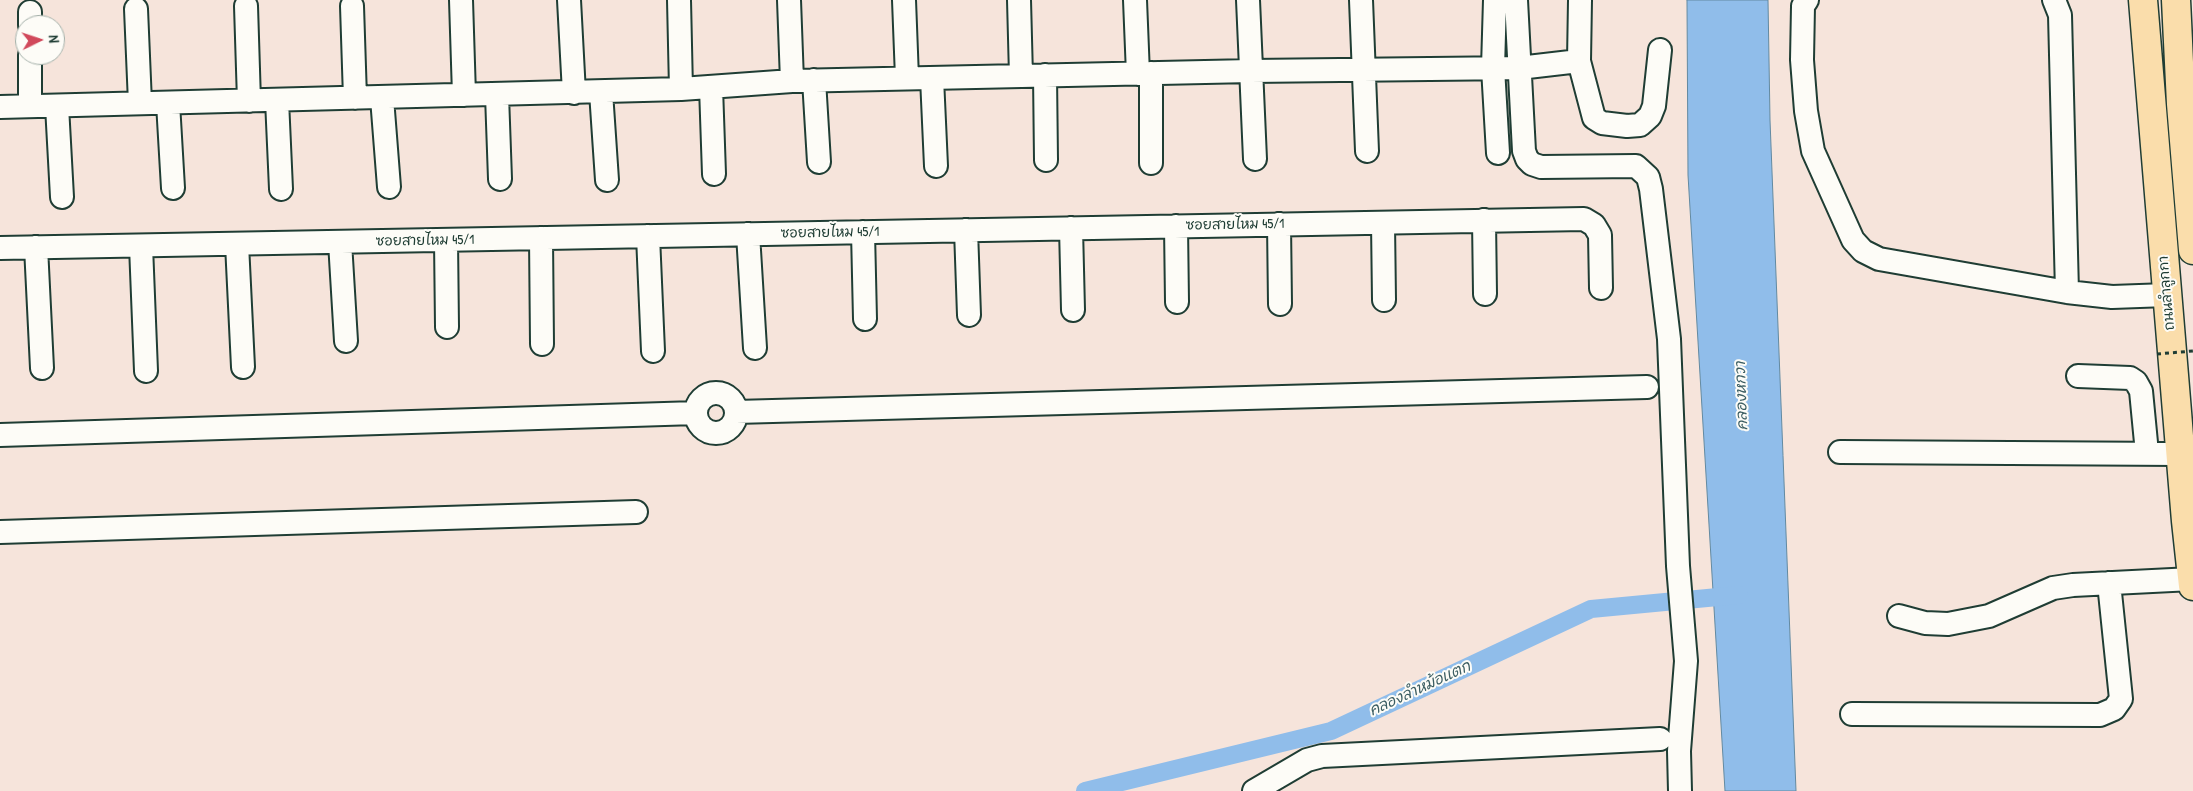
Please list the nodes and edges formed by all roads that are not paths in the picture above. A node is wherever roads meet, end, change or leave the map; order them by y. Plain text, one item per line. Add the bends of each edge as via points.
1 (461, 0) edge
2 (569, 0) edge
3 (679, 0) edge
4 (789, 0) edge
5 (904, 0) edge
6 (1019, 0) edge
7 (1135, 0) edge
8 (1248, 0) edge
9 (1361, 0) edge
10 (1495, 0) edge
11 (1516, 0) edge
12 (1580, 0) edge
13 (1806, 0) edge
14 (2054, 0) edge
15 (2143, 0) edge
16 (2176, 0) edge
17 (246, 6) dead end
18 (352, 6) dead end
19 (136, 9) dead end
20 (1660, 50) dead end
21 (1579, 61) junction
22 (30, 65) edge
23 (1493, 68) junction
24 (1519, 68) junction
25 (1364, 69) junction
26 (1251, 71) junction
27 (1144, 73) junction
28 (1045, 75) junction
29 (1021, 76) junction
30 (907, 78) junction
31 (932, 78) junction
32 (792, 80) junction
33 (814, 80) junction
34 (711, 87) junction
35 (681, 89) junction
36 (574, 92) junction
37 (601, 92) junction
38 (464, 95) junction
39 (497, 95) junction
40 (355, 98) junction
41 (382, 98) junction
42 (277, 100) junction
43 (249, 101) junction
44 (140, 103) junction
45 (168, 103) junction
46 (30, 106) junction
47 (57, 106) junction
48 (0, 107) edge
49 (1367, 151) dead end
50 (1498, 153) dead end
51 (1255, 159) dead end
52 (1046, 160) dead end
53 (820, 162) dead end
54 (1151, 163) dead end
55 (936, 166) dead end
56 (714, 174) dead end
57 (500, 179) dead end
58 (608, 180) dead end
59 (388, 187) dead end
60 (173, 188) dead end
61 (281, 189) dead end
62 (62, 197) dead end
63 (1484, 220) junction
64 (1383, 222) junction
65 (1279, 224) junction
66 (1176, 226) junction
67 (1071, 228) junction
68 (966, 230) junction
69 (863, 232) junction
70 (748, 234) junction
71 (648, 236) junction
72 (541, 238) junction
73 (446, 240) junction
74 (340, 242) junction
75 (236, 244) junction
76 (141, 246) junction
77 (0, 248) edge
78 (36, 248) junction
79 (2193, 250) edge
80 (1601, 288) dead end
81 (2067, 292) junction
82 (1485, 294) dead end
83 (2167, 295) junction
84 (1384, 300) dead end
85 (1177, 302) dead end
86 (1280, 304) dead end
87 (1073, 310) dead end
88 (969, 315) dead end
89 (865, 319) dead end
90 (447, 327) dead end
91 (346, 341) dead end
92 (542, 344) dead end
93 (754, 348) dead end
94 (653, 351) dead end
95 (244, 367) dead end
96 (42, 368) dead end
97 (146, 371) dead end
98 (2078, 376) dead end
99 (1647, 387) dead end
100 (0, 434) edge
101 (1840, 452) dead end
102 (2147, 453) junction
103 (2180, 454) junction
104 (636, 512) dead end
105 (0, 532) edge
106 (2193, 582) edge
107 (2109, 583) junction
108 (1899, 616) dead end
109 (1852, 714) dead end
110 (1660, 739) dead end
111 (1254, 791) edge
112 (1680, 791) edge

1 - 38 street
2 - 36 street
3 - 35 street
4 - 32 street
5 - 30 street
6 - 29 street
7 - 27 street
8 - 26 street
9 - 25 street
10 - 23 street
11 - 24 street
12 - 21 street
13 - 81 street via 1803,6 1802,60 1813,151 1853,240 1862,251 1879,259
14 - 81 street via 2060,15
15 - 83 main road, ถนนลำลูกกา
16 - 79 main road
17 - 43 street
18 - 40 street
19 - 44 street
20 - 21 street via 1654,106 1650,116 1640,125 1602,123 1594,118
21 - 24 street
22 - 46 street
23 - 24 street
23 - 25 street
23 - 50 street
24 - 112 street via 1524,150 1532,164 1541,167 1636,166 1648,177 1669,338 1678,566 1686,661
25 - 26 street
25 - 49 street
26 - 27 street
26 - 51 street
27 - 28 street
27 - 54 street
28 - 29 street
28 - 52 street
29 - 31 street
30 - 31 street
30 - 33 street
31 - 55 street
32 - 33 street
32 - 34 street
33 - 53 street
34 - 35 street
34 - 56 street
35 - 37 street
36 - 37 street
36 - 39 street
37 - 58 street
38 - 39 street
38 - 41 street
39 - 57 street
40 - 41 street
40 - 42 street
41 - 59 street
42 - 43 street
42 - 61 street
43 - 45 street
44 - 45 street
44 - 47 street
45 - 60 street
46 - 47 street
46 - 48 street
47 - 62 street
63 - 64 street, ซอยสายไหม 45/1
63 - 80 street, ซอยสายไหม 45/1 via 1584,219 1594,225 1600,235
63 - 82 street
64 - 65 street, ซอยสายไหม 45/1
64 - 84 street
65 - 66 street, ซอยสายไหม 45/1
65 - 86 street
66 - 67 street, ซอยสายไหม 45/1
66 - 85 street
67 - 68 street, ซอยสายไหม 45/1
67 - 87 street
68 - 69 street, ซอยสายไหม 45/1
68 - 88 street
69 - 70 street, ซอยสายไหม 45/1
69 - 89 street
70 - 71 street, ซอยสายไหม 45/1
70 - 93 street
71 - 72 street, ซอยสายไหม 45/1
71 - 94 street
72 - 73 street, ซอยสายไหม 45/1
72 - 92 street
73 - 74 street, ซอยสายไหม 45/1
73 - 90 street
74 - 75 street, ซอยสายไหม 45/1
74 - 91 street
75 - 76 street, ซอยสายไหม 45/1
75 - 95 street
76 - 78 street, ซอยสายไหม 45/1
76 - 97 street
77 - 78 street, ซอยสายไหม 45/1
78 - 96 street
81 - 83 street via 2112,297
83 - 103 main road, ถนนลำลูกกา
98 - 102 street via 2130,378 2136,382 2141,391
99 - 100 street via 736,412 731,399 719,393 705,396 696,413
101 - 102 street
102 - 103 street
103 - 106 main road, ถนนลำลูกกา
104 - 105 street
106 - 107 street
107 - 108 street via 2052,588 1989,616 1948,624 1925,623
107 - 109 street via 2121,699 2114,709 2100,715
110 - 111 street via 1322,756 1307,760

